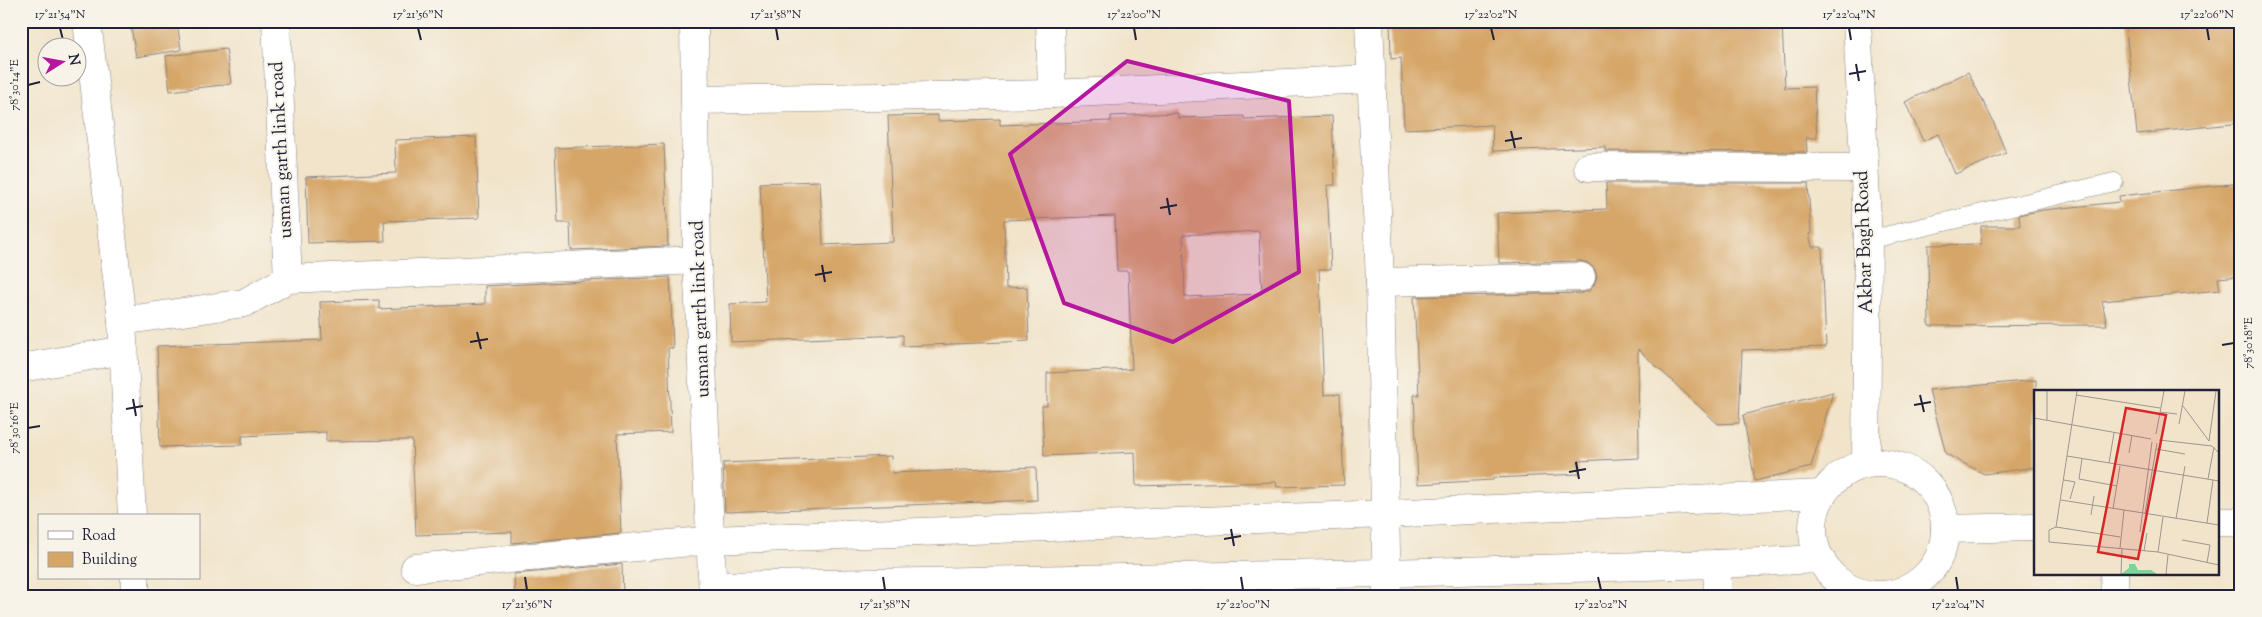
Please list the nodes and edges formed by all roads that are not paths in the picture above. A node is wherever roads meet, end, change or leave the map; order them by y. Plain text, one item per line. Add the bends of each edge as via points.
1 (87, 21) edge
2 (276, 21) edge
3 (694, 21) edge
4 (1050, 21) edge
5 (1369, 21) edge
6 (1857, 21) edge
7 (1371, 79) junction
8 (1052, 94) junction
9 (696, 100) junction
10 (1588, 166) dead end
11 (1863, 168) junction
12 (2114, 182) dead end
13 (1868, 240) junction
14 (697, 260) junction
15 (1581, 277) dead end
16 (288, 279) junction
17 (1380, 282) junction
18 (122, 321) junction
19 (124, 350) junction
20 (21, 368) edge
21 (1866, 463) junction
22 (1822, 494) junction
23 (132, 514) edge
24 (1385, 514) junction
25 (2220, 522) edge
26 (2241, 522) edge
27 (2034, 527) edge
28 (1945, 529) junction
29 (712, 540) junction
30 (1821, 559) junction
31 (1717, 564) junction
32 (415, 568) dead end
33 (2114, 574) edge
34 (135, 580) edge
35 (1386, 584) edge
36 (713, 591) edge
37 (1874, 595) edge
38 (135, 596) edge
39 (1718, 596) edge
40 (2115, 596) edge

1 - 18 street
2 - 16 street, usman garth link road
3 - 9 street, usman garth link road
4 - 8 street
5 - 7 street
6 - 11 street, Akbar Bagh Road
7 - 8 street
7 - 17 street
8 - 9 street
9 - 14 street, usman garth link road
10 - 11 street
11 - 13 street, Akbar Bagh Road
12 - 13 lane
13 - 21 street, Akbar Bagh Road
14 - 16 street
14 - 29 street, usman garth link road
15 - 17 street
16 - 18 street via 244,303
17 - 24 street
18 - 19 street
19 - 20 street
19 - 23 street
21 - 22 street via 1833,480
21 - 28 street via 1886,462 1904,467 1921,478 1934,492 1942,510
22 - 24 street
22 - 30 street via 1814,513 1812,530
24 - 29 street
24 - 35 street
25 - 26 street
27 - 28 street
28 - 37 street via 1941,551 1931,570 1915,585 1895,593
29 - 32 street
29 - 36 street, usman garth link road
30 - 31 street
30 - 37 street via 1838,582 1855,591
31 - 35 street
31 - 39 street
33 - 40 street
34 - 38 street
35 - 36 street

